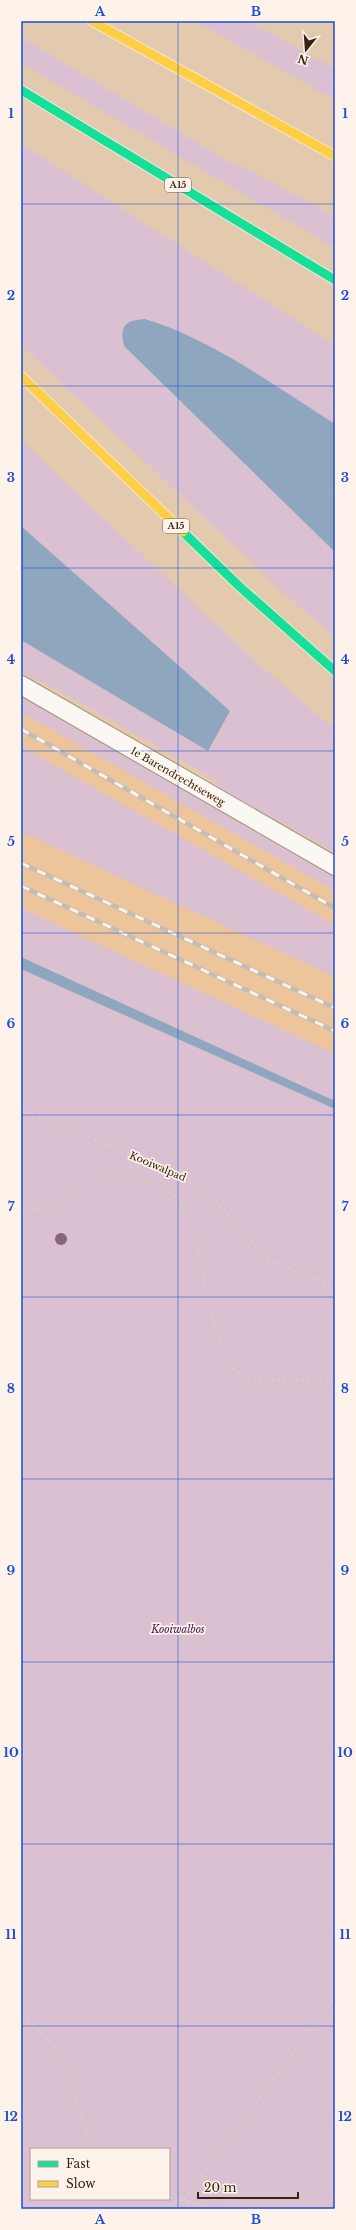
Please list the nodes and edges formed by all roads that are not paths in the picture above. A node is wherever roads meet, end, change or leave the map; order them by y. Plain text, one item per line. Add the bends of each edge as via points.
1 (92, 21) edge
2 (21, 90) edge
3 (335, 156) edge
4 (335, 280) edge
5 (21, 376) edge
6 (335, 671) edge
7 (21, 685) edge
8 (335, 866) edge

1 - 3 highway
2 - 4 highway, A15
5 - 6 highway, A15 via 240,587
7 - 8 lane, 1e Barendrechtseweg

